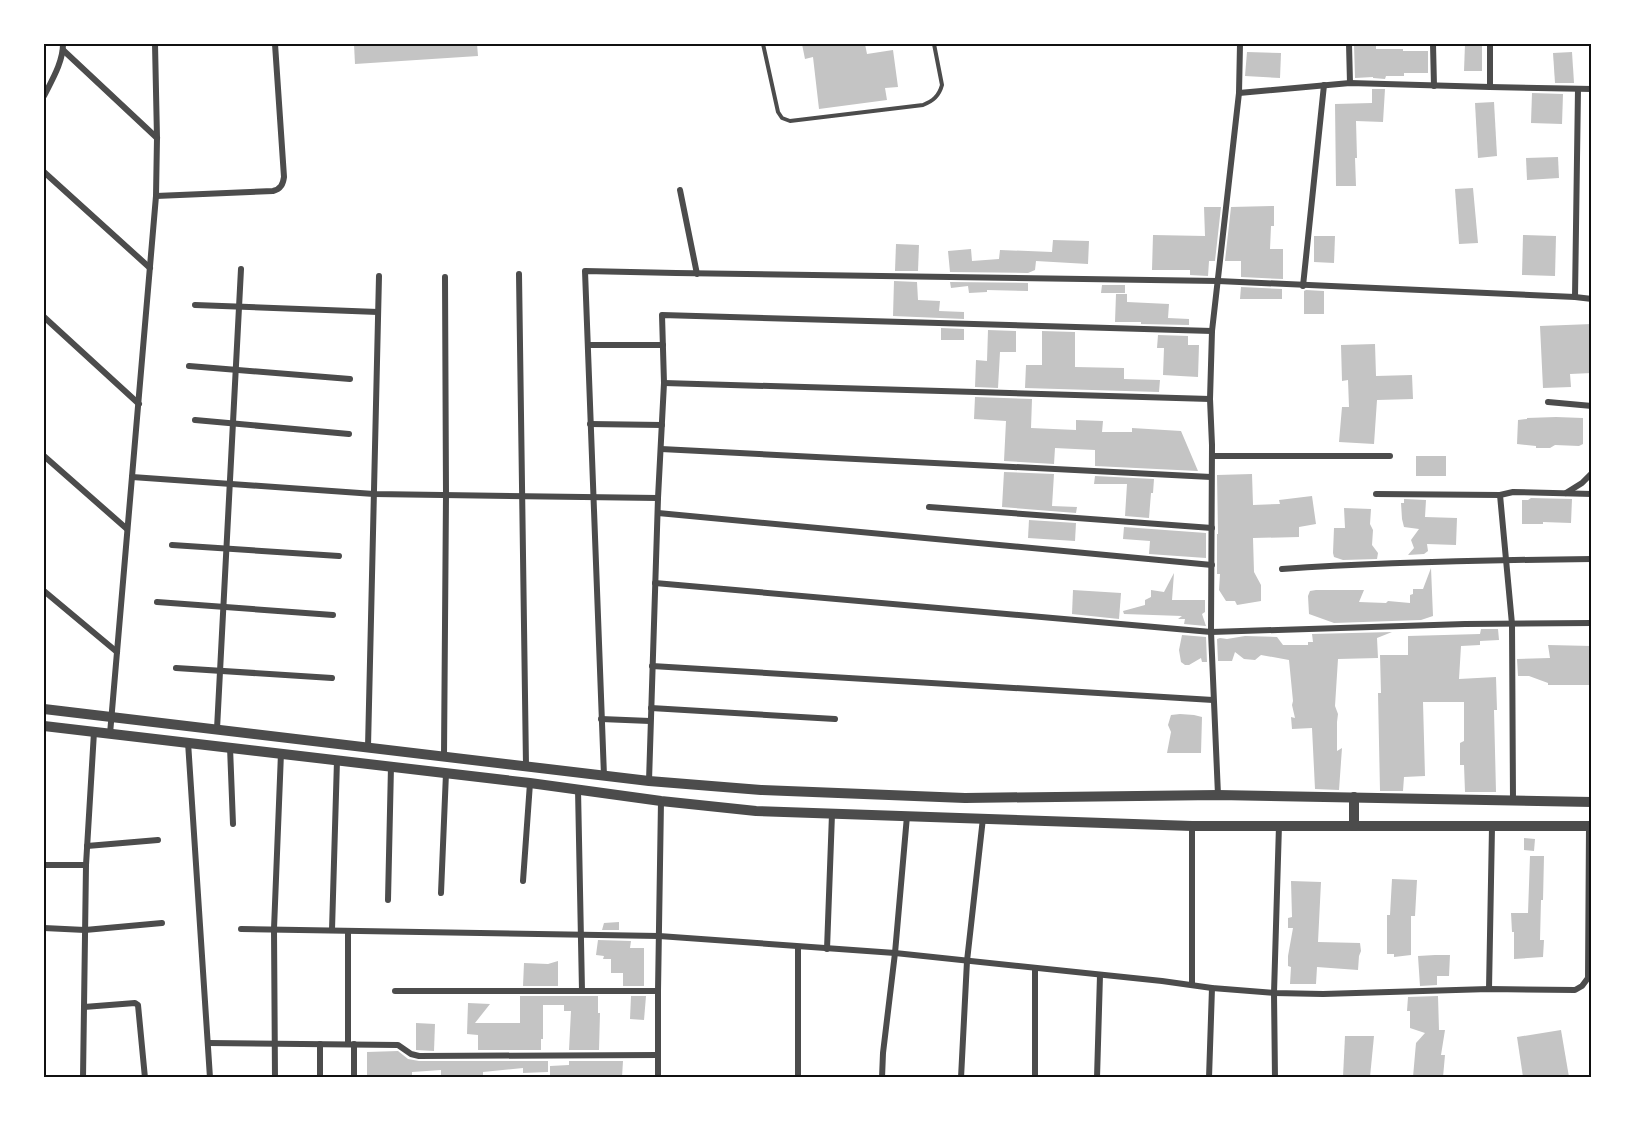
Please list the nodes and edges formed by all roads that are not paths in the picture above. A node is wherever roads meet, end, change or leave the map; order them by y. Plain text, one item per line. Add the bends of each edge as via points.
1 (155, 44) edge
2 (275, 44) edge
3 (763, 44) edge
4 (934, 44) edge
5 (1240, 44) edge
6 (1349, 44) edge
7 (1433, 44) edge
8 (1490, 44) edge
9 (63, 47) edge
10 (1350, 82) junction
11 (1324, 85) junction
12 (1434, 86) junction
13 (1490, 87) junction
14 (1578, 89) junction
15 (1592, 89) edge
16 (1239, 93) junction
17 (44, 96) edge
18 (157, 138) junction
19 (44, 172) edge
20 (680, 190) dead end
21 (156, 196) junction
22 (150, 268) junction
23 (241, 269) dead end
24 (519, 274) dead end
25 (697, 274) junction
26 (379, 276) dead end
27 (445, 278) dead end
28 (1218, 281) junction
29 (1304, 286) junction
30 (1575, 297) junction
31 (1592, 299) edge
32 (195, 306) dead end
33 (239, 307) junction
34 (378, 312) junction
35 (44, 317) edge
36 (1212, 331) junction
37 (588, 345) junction
38 (663, 345) junction
39 (189, 366) dead end
40 (236, 370) junction
41 (350, 379) dead end
42 (664, 383) junction
43 (1210, 399) junction
44 (1548, 402) dead end
45 (139, 404) junction
46 (1592, 406) edge
47 (195, 420) dead end
48 (233, 423) junction
49 (590, 424) junction
50 (662, 425) junction
51 (349, 434) dead end
52 (661, 450) junction
53 (44, 456) edge
54 (1212, 456) junction
55 (1390, 456) dead end
56 (1592, 473) edge
57 (132, 477) junction
58 (1211, 477) junction
59 (230, 484) junction
60 (374, 494) junction
61 (1376, 494) dead end
62 (1564, 494) junction
63 (1592, 494) edge
64 (446, 495) junction
65 (1500, 495) junction
66 (522, 496) junction
67 (593, 497) junction
68 (658, 498) junction
69 (929, 507) dead end
70 (657, 513) junction
71 (1212, 528) junction
72 (128, 529) junction
73 (172, 545) dead end
74 (226, 549) junction
75 (339, 556) dead end
76 (1592, 559) edge
77 (1505, 560) junction
78 (1212, 565) junction
79 (1282, 569) dead end
80 (655, 583) junction
81 (44, 591) edge
82 (157, 602) dead end
83 (224, 607) junction
84 (333, 615) dead end
85 (1592, 623) edge
86 (1512, 624) junction
87 (1211, 632) junction
88 (117, 652) junction
89 (652, 666) junction
90 (176, 668) dead end
91 (220, 671) junction
92 (332, 678) dead end
93 (1213, 700) junction
94 (651, 708) junction
95 (44, 709) edge
96 (111, 717) junction
97 (601, 719) junction
98 (835, 719) dead end
99 (650, 721) junction
100 (44, 726) edge
101 (217, 729) junction
102 (94, 732) junction
103 (110, 734) junction
104 (188, 742) junction
105 (230, 747) junction
106 (368, 747) junction
107 (281, 753) junction
108 (444, 756) junction
109 (337, 760) junction
110 (390, 766) junction
111 (526, 766) junction
112 (446, 773) junction
113 (604, 776) junction
114 (649, 781) junction
115 (530, 783) junction
116 (578, 789) junction
117 (1218, 795) junction
118 (1354, 797) junction
119 (661, 801) junction
120 (1513, 801) junction
121 (1592, 802) edge
122 (832, 814) junction
123 (907, 816) junction
124 (983, 818) junction
125 (233, 824) dead end
126 (1279, 825) junction
127 (1354, 825) junction
128 (1192, 826) junction
129 (1590, 826) edge
130 (1492, 827) junction
131 (158, 840) dead end
132 (87, 846) junction
133 (44, 865) edge
134 (86, 865) junction
135 (524, 881) dead end
136 (441, 893) dead end
137 (388, 900) dead end
138 (162, 923) dead end
139 (44, 928) edge
140 (241, 929) dead end
141 (274, 929) junction
142 (85, 930) junction
143 (332, 930) junction
144 (348, 931) junction
145 (581, 935) junction
146 (659, 936) junction
147 (798, 946) junction
148 (827, 949) junction
149 (895, 953) junction
150 (967, 961) junction
151 (1035, 968) junction
152 (1100, 975) junction
153 (1192, 985) junction
154 (1212, 988) junction
155 (1489, 988) junction
156 (395, 991) dead end
157 (582, 991) junction
158 (658, 991) junction
159 (1274, 993) junction
160 (84, 1007) junction
161 (208, 1043) junction
162 (274, 1043) junction
163 (321, 1044) junction
164 (351, 1044) junction
165 (658, 1055) junction
166 (83, 1077) edge
167 (145, 1077) edge
168 (210, 1077) edge
169 (275, 1077) edge
170 (321, 1077) edge
171 (354, 1077) edge
172 (658, 1077) edge
173 (798, 1077) edge
174 (882, 1077) edge
175 (961, 1077) edge
176 (1035, 1077) edge
177 (1097, 1077) edge
178 (1209, 1077) edge
179 (1275, 1077) edge

1 - 18 street
2 - 21 street via 284,177 280,188
3 - 4 lane via 778,112 790,121 931,102 942,85
5 - 16 street
6 - 10 street
7 - 12 street
8 - 13 street
9 - 17 street
9 - 18 street
10 - 11 street
10 - 12 street
11 - 16 street
11 - 29 street
12 - 13 street
13 - 14 street
14 - 15 street
14 - 30 street
16 - 28 street
18 - 21 street
19 - 22 street
20 - 25 street
21 - 22 street
22 - 45 street
23 - 33 street
24 - 66 street
25 - 28 street
25 - 37 street via 585,271
26 - 34 street
27 - 64 street
28 - 29 street
28 - 36 street
29 - 30 street
30 - 31 street
32 - 33 street
33 - 34 street
33 - 40 street
34 - 60 street
35 - 45 street
36 - 38 street via 662,315
36 - 43 street
37 - 38 street
37 - 49 street
38 - 42 street
39 - 40 street
40 - 41 street
40 - 48 street
42 - 43 street
42 - 50 street
43 - 54 street
44 - 46 street
45 - 57 street
47 - 48 street
48 - 51 street
48 - 59 street
49 - 50 street
49 - 67 street
50 - 52 street
52 - 58 street
52 - 68 street
53 - 72 street
54 - 55 street
54 - 58 street
56 - 62 street
57 - 59 street
57 - 72 street
58 - 71 street
59 - 60 street
59 - 74 street
60 - 64 street
60 - 106 street
61 - 65 street
62 - 63 street
62 - 65 street
64 - 66 street
64 - 108 street
65 - 77 street
66 - 67 street
66 - 111 street
67 - 68 street
67 - 97 street
68 - 70 street
69 - 71 street
70 - 78 street
70 - 80 street
71 - 78 street
72 - 88 street
73 - 74 street
74 - 75 street
74 - 83 street
76 - 77 street
77 - 79 street
77 - 86 street
78 - 87 street
80 - 87 street
80 - 89 street
81 - 88 street
82 - 83 street
83 - 84 street
83 - 91 street
85 - 86 street
86 - 87 street
86 - 120 street
87 - 93 street
88 - 96 street
89 - 93 street
89 - 94 street
90 - 91 street
91 - 92 street
91 - 101 street
93 - 117 street
94 - 98 street
94 - 99 street
95 - 96 street
96 - 101 street
96 - 103 street
97 - 99 street
97 - 113 street
99 - 114 street
100 - 102 street
101 - 106 street
102 - 103 street
102 - 132 street
103 - 104 street
104 - 105 street
104 - 161 street
105 - 107 street
105 - 125 street
106 - 108 street
107 - 109 street
107 - 141 street
108 - 111 street
109 - 110 street
109 - 143 street
110 - 112 street
110 - 137 street
111 - 113 street
112 - 115 street
112 - 136 street
113 - 114 street
114 - 117 street via 965,798
115 - 116 street
115 - 135 street
116 - 119 street
116 - 145 street
117 - 118 street
118 - 120 street
118 - 127 street
119 - 122 street
119 - 146 street
120 - 121 street
122 - 123 street
122 - 148 street
123 - 124 street
123 - 149 street
124 - 128 street
124 - 150 street
126 - 127 street
126 - 128 street
126 - 159 street
127 - 130 street
128 - 153 street
129 - 130 street
129 - 155 street via 1588,978 1575,990
130 - 155 street
131 - 132 street
132 - 134 street
133 - 134 street
134 - 142 street
138 - 142 street
139 - 142 street
140 - 141 street
141 - 143 street
141 - 162 street
142 - 160 street
143 - 144 street
144 - 145 street
144 - 164 street
145 - 146 street
145 - 157 street
146 - 147 street
146 - 158 street
147 - 148 street
147 - 173 street
148 - 149 street
149 - 150 street
149 - 174 street
150 - 151 street
150 - 175 street
151 - 152 street
151 - 176 street
152 - 153 street
152 - 177 street
153 - 154 street
154 - 159 street
154 - 178 street
155 - 159 street
156 - 157 street
157 - 158 street
158 - 165 street
159 - 179 street
160 - 166 street
160 - 167 street via 138,1005
161 - 162 street
161 - 168 street
162 - 163 street
162 - 169 street
163 - 164 street
163 - 170 street
164 - 165 street via 398,1045 419,1056
164 - 171 street
165 - 172 street

